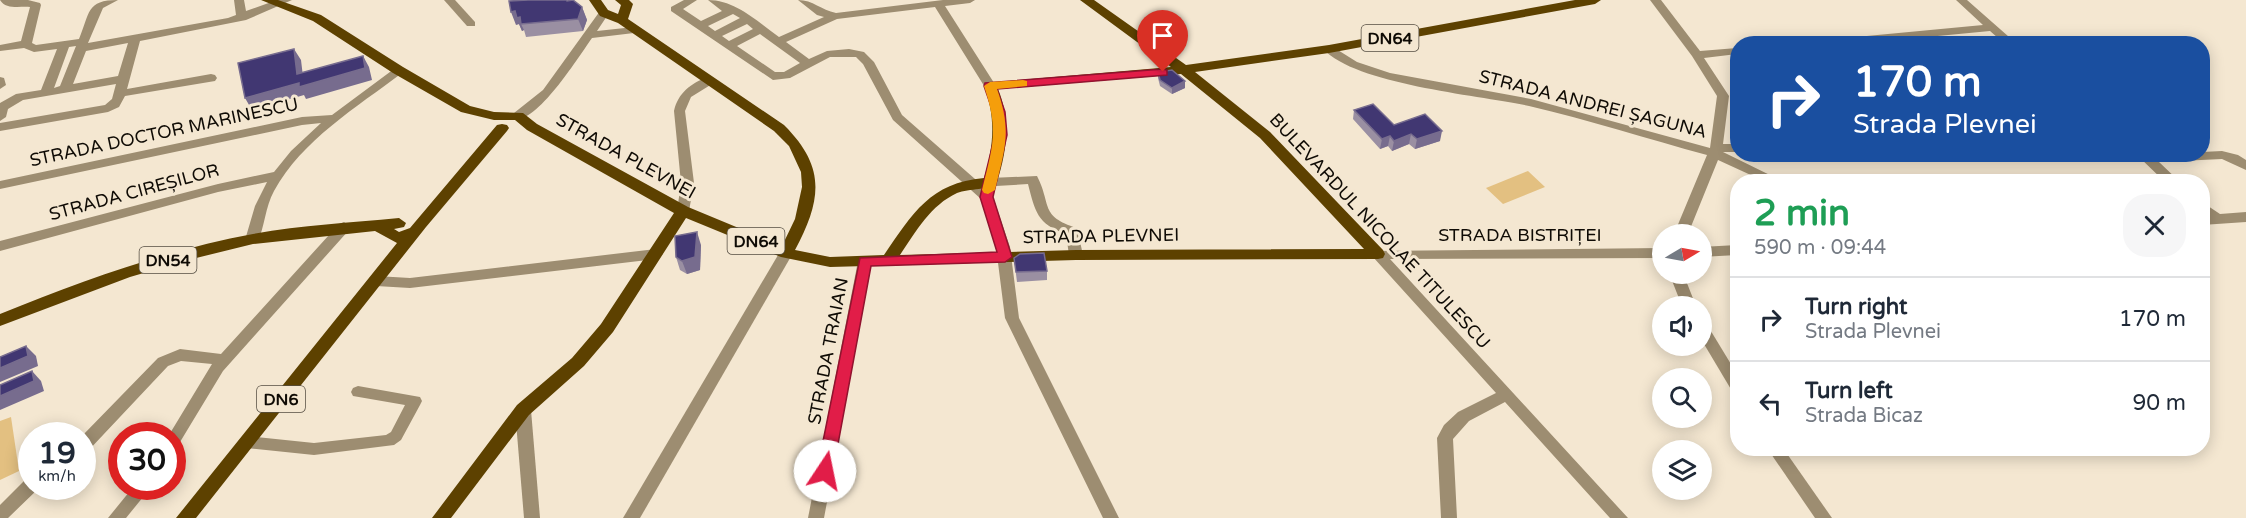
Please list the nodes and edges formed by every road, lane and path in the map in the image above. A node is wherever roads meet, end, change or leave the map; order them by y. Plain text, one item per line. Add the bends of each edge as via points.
1 (4, 0) edge
2 (113, 0) edge
3 (239, 0) edge
4 (449, 0) edge
5 (692, 0) edge
6 (713, 0) edge
7 (803, 0) edge
8 (970, 0) edge
9 (1086, 0) edge
10 (1595, 0) edge
11 (1654, 0) edge
12 (1961, 0) edge
13 (277, 1) edge
14 (938, 4) junction
15 (613, 6) edge
16 (734, 9) junction
17 (836, 16) junction
18 (242, 18) junction
19 (747, 19) junction
20 (471, 24) dead end
21 (700, 26) junction
22 (1992, 27) junction
23 (761, 29) junction
24 (634, 30) junction
25 (588, 35) junction
26 (714, 36) junction
27 (1898, 36) edge
28 (2003, 36) edge
29 (135, 39) junction
30 (778, 41) junction
31 (26, 44) junction
32 (82, 45) junction
33 (64, 46) junction
34 (728, 46) junction
35 (0, 48) edge
36 (1329, 49) junction
37 (1730, 52) edge
38 (1697, 55) junction
39 (807, 63) junction
40 (398, 70) junction
41 (1184, 70) junction
42 (211, 78) dead end
43 (124, 79) junction
44 (708, 81) junction
45 (990, 86) junction
46 (64, 88) junction
47 (46, 92) junction
48 (122, 93) junction
49 (1723, 96) junction
50 (1730, 96) edge
51 (1, 111) edge
52 (336, 118) junction
53 (510, 124) junction
54 (0, 127) edge
55 (1730, 149) edge
56 (1715, 151) junction
57 (2210, 155) edge
58 (1730, 158) edge
59 (1737, 162) edge
60 (2151, 162) edge
61 (2246, 166) edge
62 (1762, 174) edge
63 (2165, 174) edge
64 (278, 175) junction
65 (990, 182) junction
66 (970, 183) junction
67 (0, 185) edge
68 (987, 197) junction
69 (684, 211) junction
70 (2210, 213) edge
71 (2246, 217) edge
72 (2210, 219) edge
73 (2217, 219) junction
74 (1685, 224) edge
75 (409, 226) junction
76 (344, 227) junction
77 (252, 240) junction
78 (0, 246) edge
79 (1730, 250) edge
80 (1712, 251) edge
81 (786, 253) junction
82 (1652, 253) edge
83 (656, 254) junction
84 (1378, 254) junction
85 (1076, 255) junction
86 (1005, 257) junction
87 (889, 260) junction
88 (865, 261) junction
89 (376, 281) junction
90 (0, 320) edge
91 (1712, 345) edge
92 (224, 360) junction
93 (1730, 375) edge
94 (358, 392) dead end
95 (1506, 394) junction
96 (523, 410) junction
97 (185, 422) edge
98 (96, 432) edge
99 (246, 442) junction
100 (1780, 456) edge
101 (18, 498) edge
102 (132, 500) edge
103 (0, 515) edge
104 (116, 518) edge
105 (185, 518) edge
106 (441, 518) edge
107 (532, 518) edge
108 (631, 518) edge
109 (816, 518) edge
110 (1111, 518) edge
111 (1449, 518) edge
112 (1620, 518) edge
113 (1824, 518) edge

1 - 31 street via 36,5
2 - 32 street via 98,6
3 - 18 street
4 - 20 street
5 - 21 street via 675,9
6 - 16 street
7 - 17 street via 822,13
8 - 14 street
9 - 41 main road, BULEVARDUL NICOLAE TITULESCU
10 - 36 main road, DN64
11 - 38 street
12 - 22 street
13 - 18 street
13 - 40 main road, STRADA PLEVNEI via 317,18
14 - 17 street
14 - 45 street
15 - 24 main road
15 - 25 street
16 - 19 street
16 - 21 street
17 - 30 street
18 - 29 street
19 - 23 street
19 - 26 street
21 - 26 street
22 - 27 street
22 - 28 street
23 - 30 street
23 - 34 street
24 - 25 street
24 - 44 main road
25 - 53 street via 547,93
26 - 34 street
29 - 32 street
29 - 43 street
30 - 39 street
31 - 33 street via 34,49
31 - 35 street
32 - 33 street
32 - 46 street
33 - 47 street
34 - 39 street via 773,76 782,77
36 - 41 main road, DN64
36 - 56 street, STRADA ANDREI ȘAGUNA via 1353,64 1388,76 1531,103
37 - 38 street
38 - 49 street
39 - 66 street via 838,52 860,54 897,117
40 - 52 street
40 - 53 main road, STRADA PLEVNEI via 466,109
41 - 45 main road
41 - 84 main road, BULEVARDUL NICOLAE TITULESCU via 1265,135
42 - 48 street
43 - 46 street
43 - 48 street
44 - 69 street via 688,93 680,105 690,187
44 - 81 main road via 779,128 804,156 810,179 808,201
45 - 65 main road via 999,112 1001,135
46 - 47 street
47 - 51 street via 20,97
48 - 54 street via 116,104 108,108
49 - 50 street
49 - 56 street
52 - 64 street
52 - 67 street, STRADA DOCTOR MARINESCU via 302,121
53 - 69 main road, STRADA PLEVNEI / DN64
53 - 75 main road
55 - 56 street
56 - 58 street, STRADA ANDREI ȘAGUNA
56 - 74 street
57 - 61 street via 2234,158
59 - 62 street, STRADA ANDREI ȘAGUNA
60 - 63 street
64 - 77 street via 266,194
64 - 78 street, STRADA CIREȘILOR
65 - 66 main road
65 - 68 street
65 - 85 street via 1033,179 1042,213 1049,222 1072,231
66 - 68 street
66 - 87 main road via 941,193 927,204
68 - 86 street
69 - 81 main road, STRADA PLEVNEI / DN64
69 - 83 main road
70 - 73 street
71 - 73 street
72 - 73 street
75 - 76 main road, DN54
75 - 89 main road, DN6 via 393,260
76 - 77 main road, DN54
76 - 92 street
77 - 90 main road, DN54 via 145,266
79 - 80 street
81 - 88 main road, STRADA PLEVNEI / DN64 via 818,261
81 - 108 street
82 - 84 street, STRADA BISTRIȚEI
83 - 89 street via 410,283
83 - 96 main road via 589,350
84 - 85 main road, STRADA PLEVNEI / DN64
84 - 95 street, BULEVARDUL NICOLAE TITULESCU
85 - 86 main road, STRADA PLEVNEI / DN64
86 - 87 main road, STRADA PLEVNEI / DN64
86 - 110 street via 1008,301 1017,332
87 - 88 main road, STRADA PLEVNEI / DN64
88 - 109 street, STRADA TRAIAN
89 - 99 main road, DN6
91 - 93 street
92 - 97 street
92 - 98 street via 180,355 163,362
94 - 99 street via 415,401 396,436 389,441 314,449
95 - 111 street via 1464,416 1449,429 1445,438
95 - 112 street, BULEVARDUL NICOLAE TITULESCU
96 - 106 main road
96 - 107 street
99 - 105 main road, DN6
100 - 113 street
101 - 103 street
102 - 104 street

